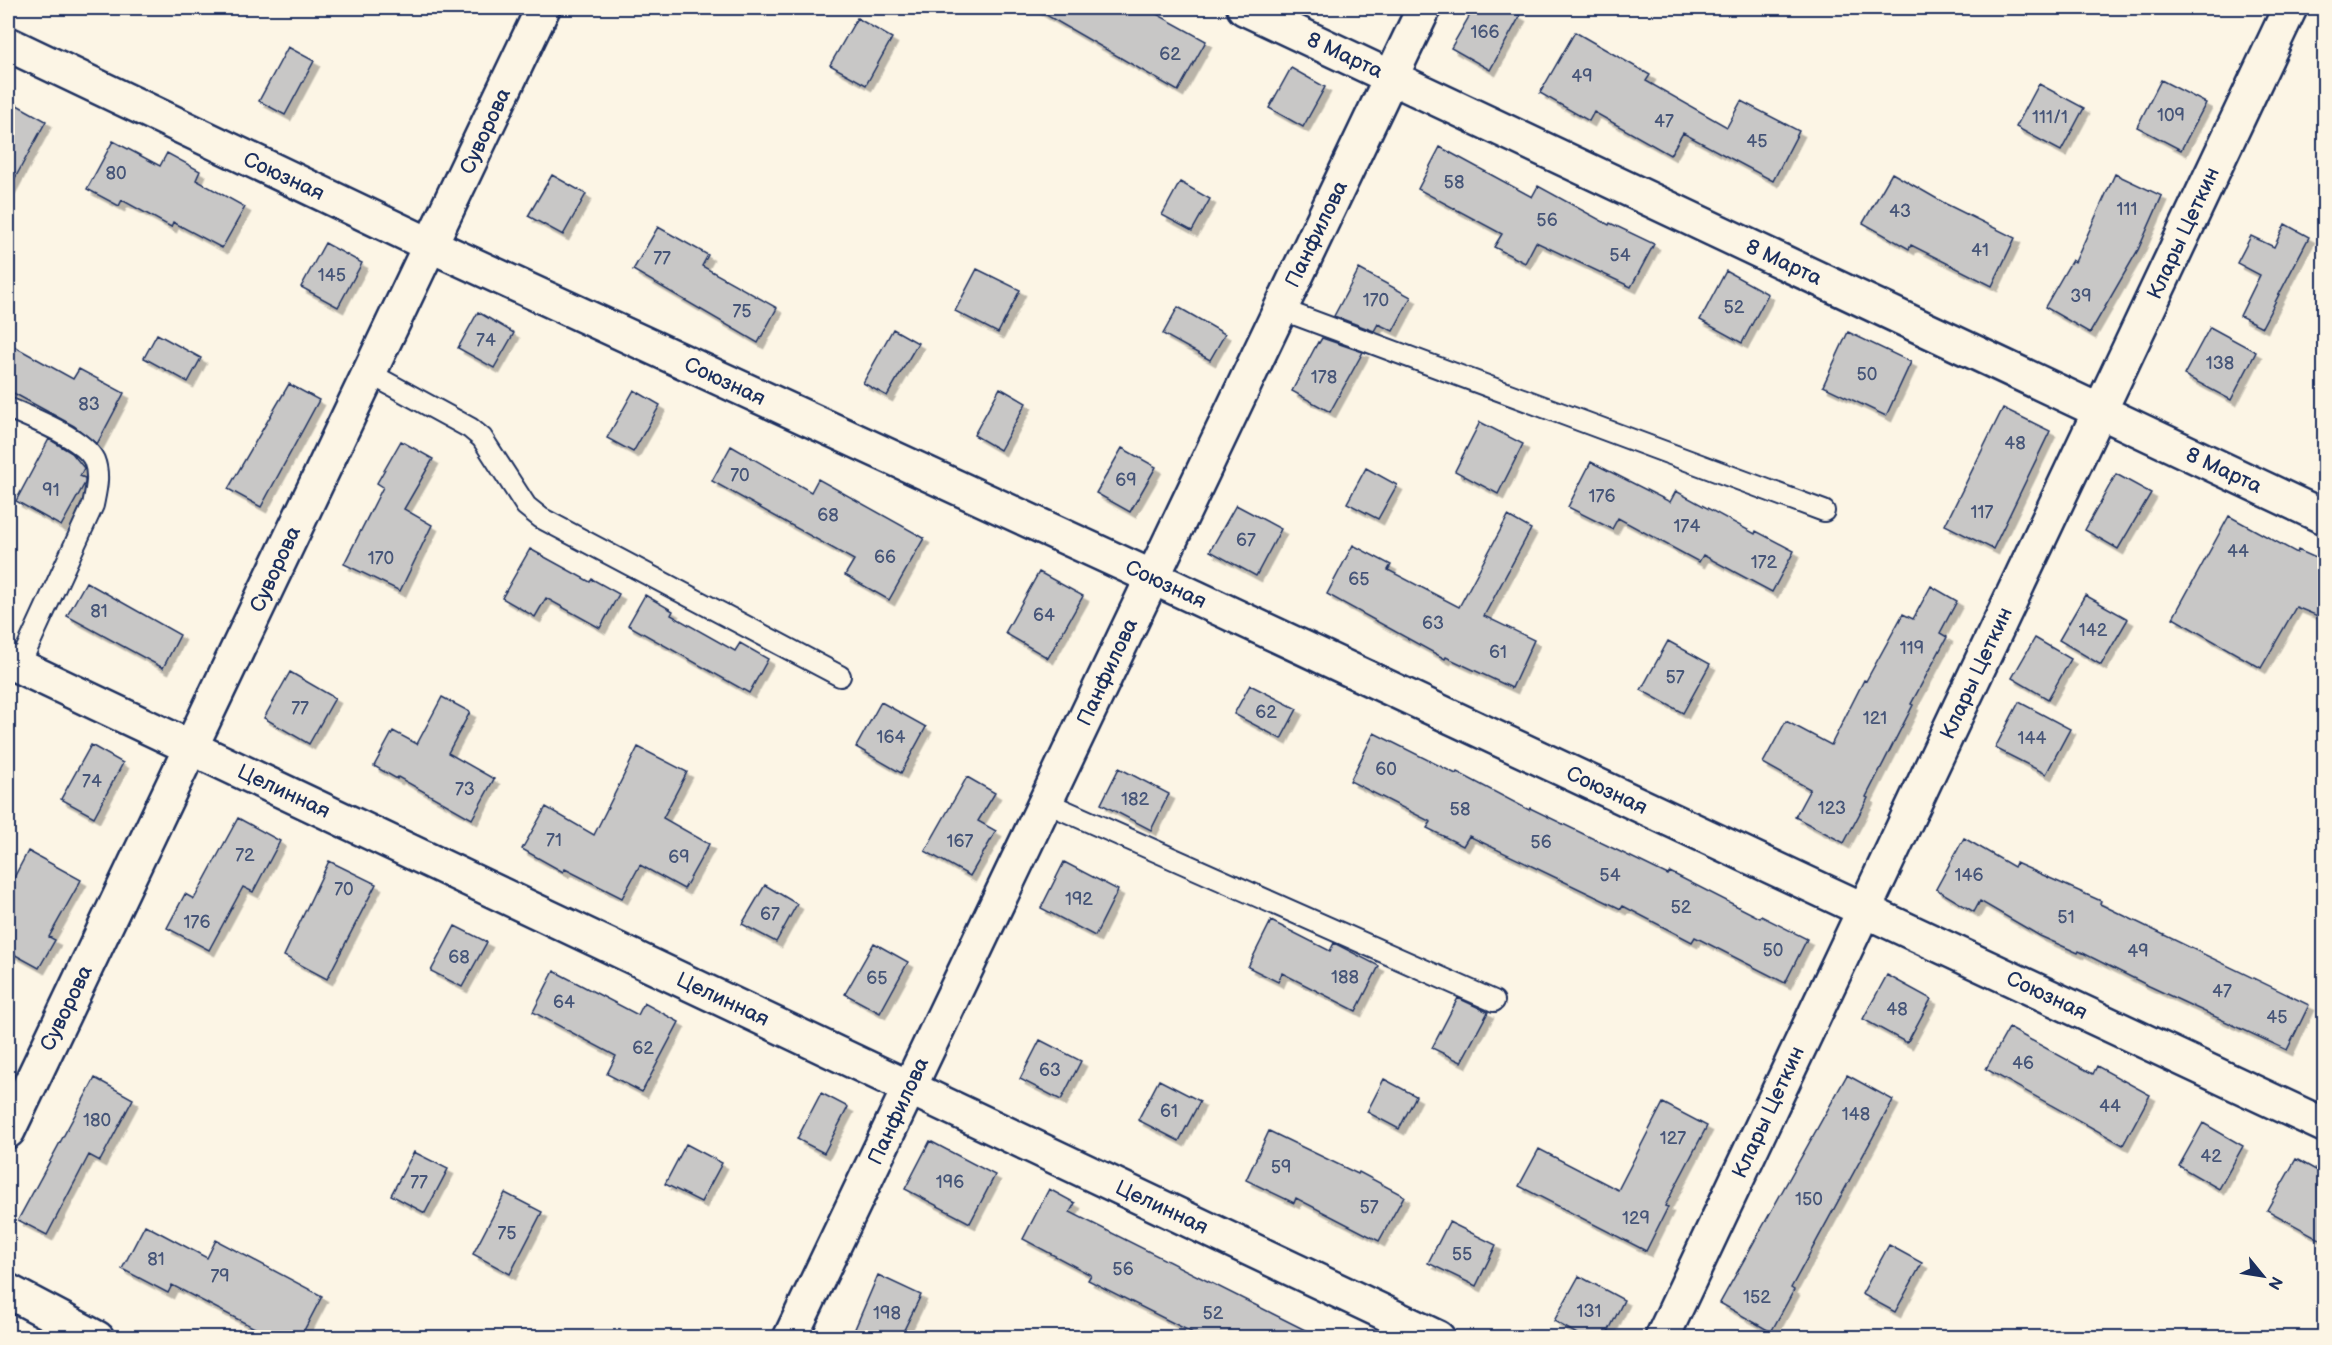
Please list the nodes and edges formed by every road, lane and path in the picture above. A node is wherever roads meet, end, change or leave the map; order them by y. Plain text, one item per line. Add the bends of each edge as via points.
1 (543, 8) edge
2 (1244, 8) edge
3 (1424, 8) edge
4 (2290, 8) edge
5 (8, 44) edge
6 (1391, 77) junction
7 (430, 245) junction
8 (1280, 309) junction
9 (369, 373) junction
10 (8, 408) edge
11 (2099, 411) junction
12 (1824, 511) dead end
13 (2325, 517) edge
14 (1152, 577) junction
15 (13, 663) edge
16 (840, 676) dead end
17 (191, 747) junction
18 (1045, 802) junction
19 (1864, 910) junction
20 (1494, 1001) dead end
21 (910, 1087) junction
22 (2325, 1125) edge
23 (8, 1131) edge
24 (8, 1291) edge
25 (97, 1338) edge
26 (790, 1338) edge
27 (1438, 1338) edge
28 (1662, 1338) edge

1 - 7 street, Суворова
2 - 6 street, 8 Марта
3 - 6 street, Панфилова
4 - 11 street, Клары Цеткин
5 - 7 street, Союзная
6 - 8 street, Панфилова
6 - 11 street, 8 Марта
7 - 9 street, Суворова
7 - 14 street, Союзная
8 - 12 lane
8 - 14 street, Панфилова
9 - 16 lane via 482,438 520,500 541,518
9 - 17 street, Суворова
10 - 15 lane via 75,441 93,459 98,483 93,506
11 - 13 street, 8 Марта
11 - 19 street, Клары Цеткин
14 - 18 street, Панфилова
14 - 19 street, Союзная
15 - 17 street, Целинная
17 - 21 street, Целинная
17 - 23 street, Суворова
18 - 20 lane
18 - 21 street, Панфилова
19 - 22 street, Союзная
19 - 28 street, Клары Цеткин
21 - 26 street, Панфилова
21 - 27 street, Целинная
24 - 25 street

